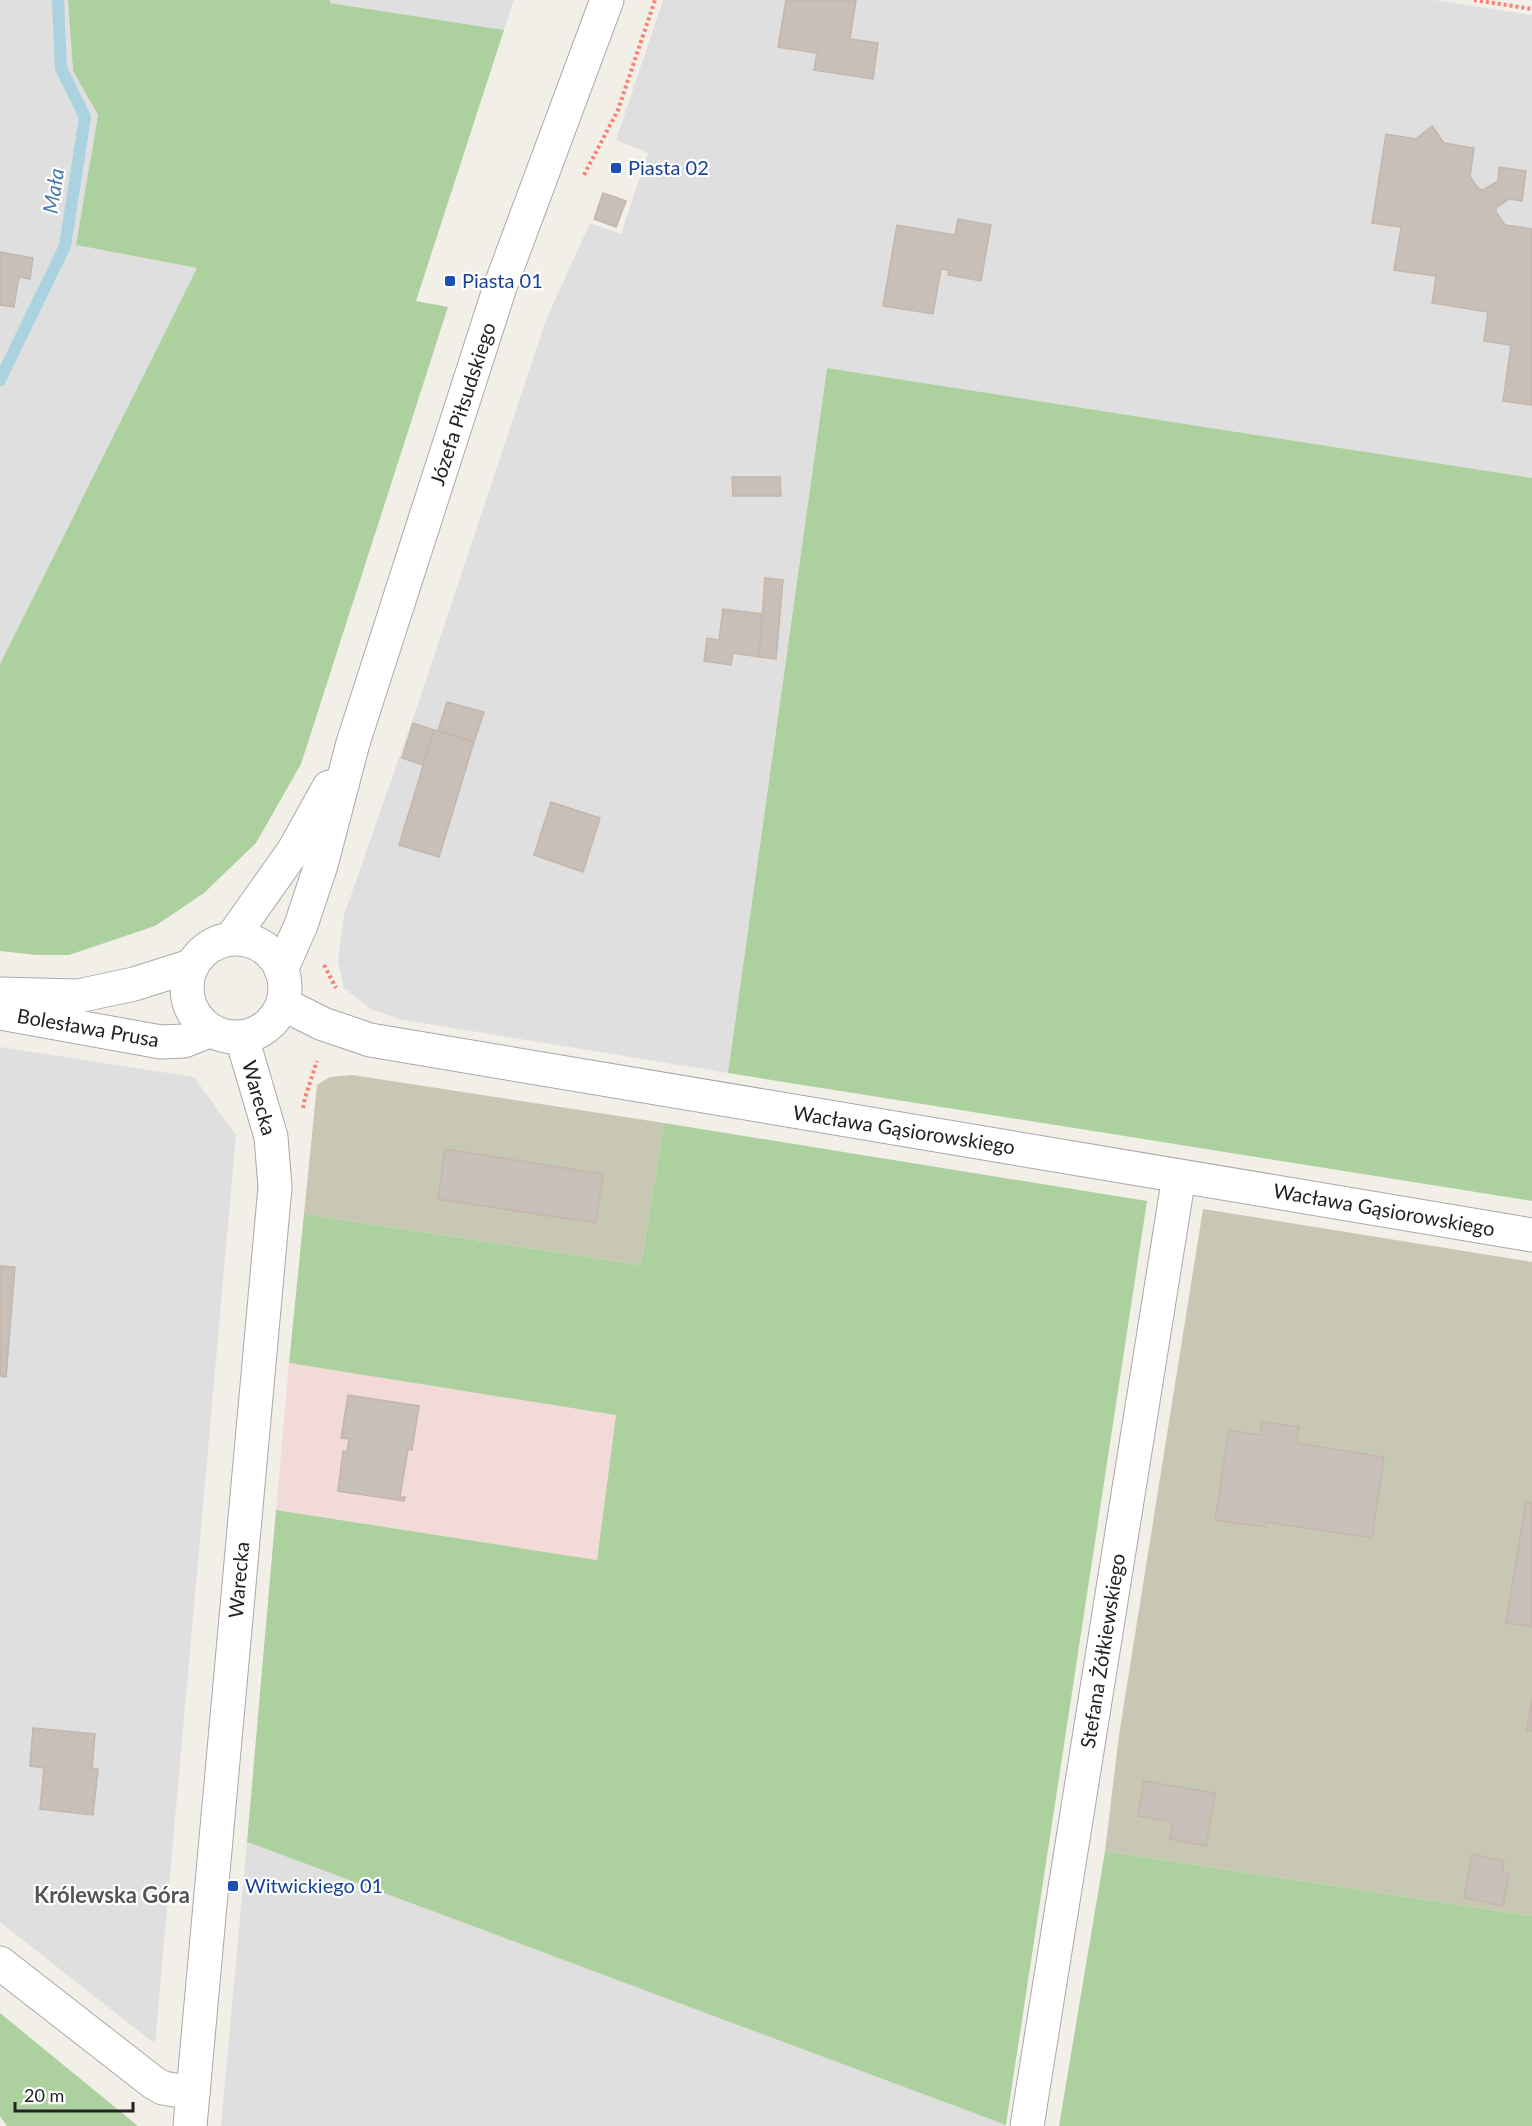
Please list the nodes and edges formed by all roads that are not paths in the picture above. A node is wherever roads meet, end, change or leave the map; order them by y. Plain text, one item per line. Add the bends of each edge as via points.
1 (607, 0) edge
2 (353, 743) junction
3 (231, 939) junction
4 (190, 966) junction
5 (281, 970) junction
6 (0, 994) edge
7 (283, 1004) junction
8 (0, 1013) edge
9 (209, 1030) junction
10 (242, 1038) junction
11 (1179, 1176) junction
12 (1532, 1235) edge
13 (0, 1963) edge
14 (193, 2093) junction
15 (190, 2126) edge
16 (1027, 2126) edge

1 - 2 street, Józefa Piłsudskiego via 500,287
2 - 3 street, Józefa Piłsudskiego via 294,850
2 - 5 street, Józefa Piłsudskiego via 321,865
3 - 4 street via 214,944
3 - 5 street via 249,940 265,948
4 - 6 street, Bolesława Prusa via 78,996
4 - 9 street via 188,1004 196,1019
5 - 7 street
7 - 10 street via 271,1025
7 - 11 street, Wacława Gąsiorowskiego via 323,1024 370,1040
8 - 9 street, Bolesława Prusa via 161,1042 184,1041
9 - 10 street via 225,1037
10 - 14 street, Warecka via 271,1137 275,1187
11 - 12 street, Wacława Gąsiorowskiego
11 - 16 street, Stefana Żółkiewskiego
13 - 14 street via 154,2083
14 - 15 street, Warecka

